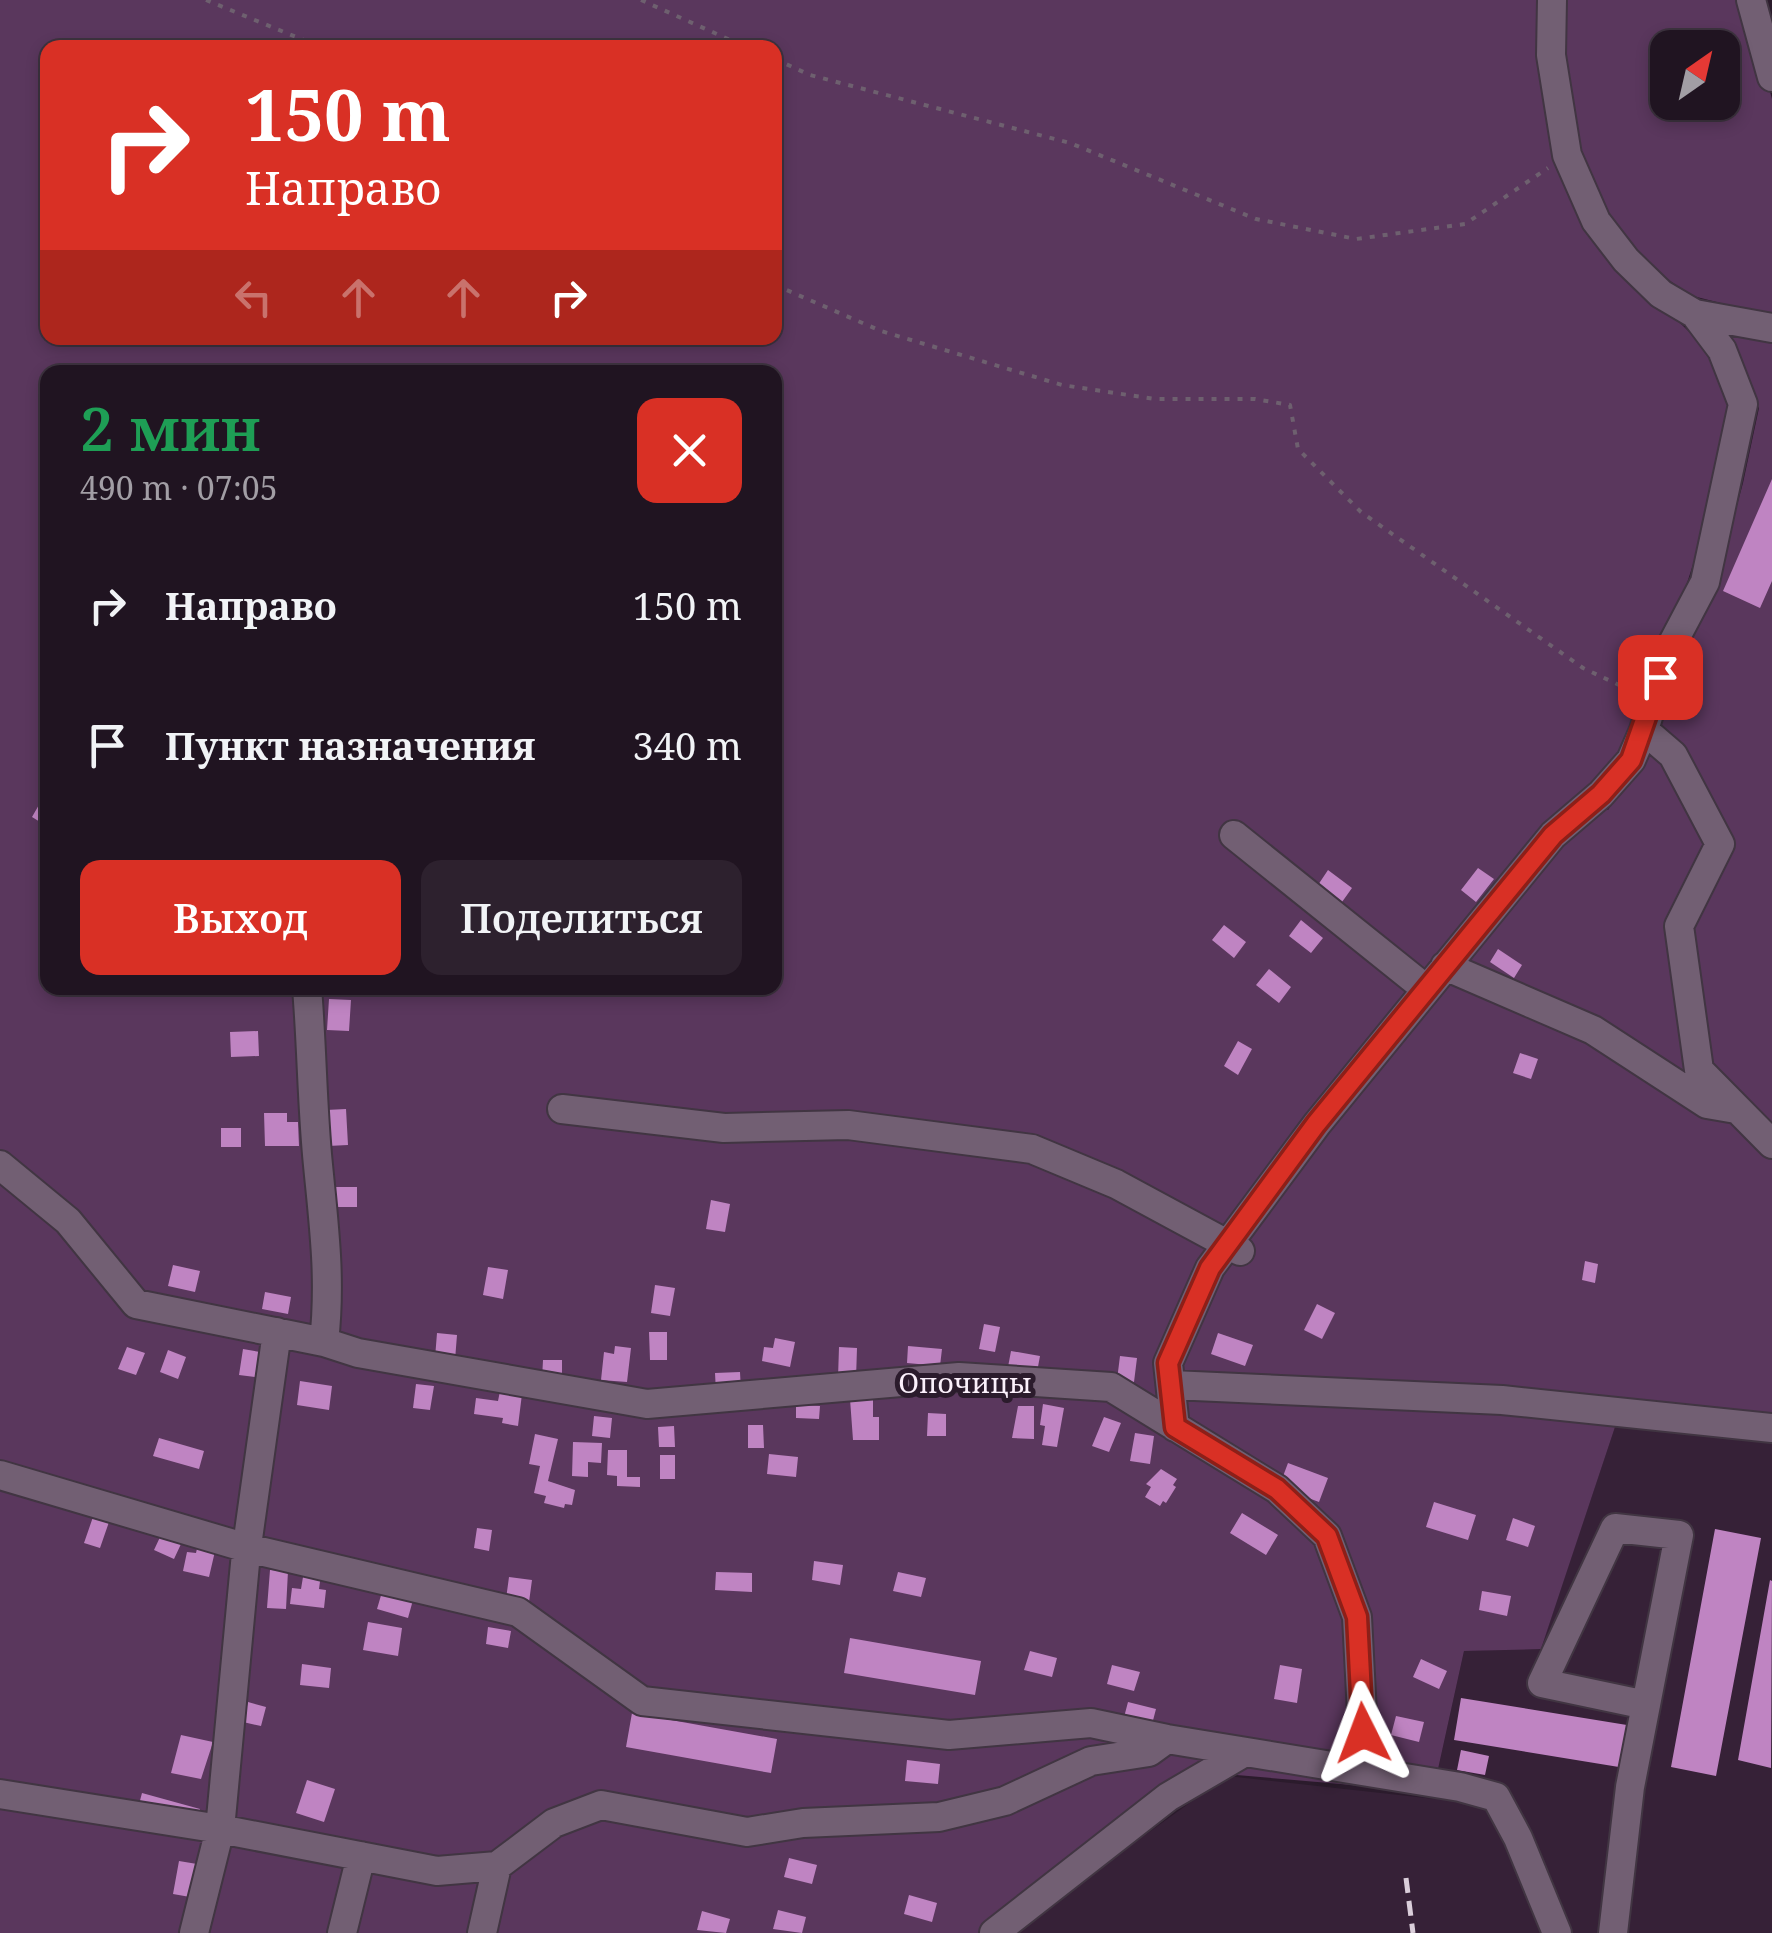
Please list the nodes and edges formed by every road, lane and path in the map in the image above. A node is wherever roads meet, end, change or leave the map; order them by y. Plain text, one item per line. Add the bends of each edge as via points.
1 (206, 0) edge
2 (641, 0) edge
3 (1552, 0) edge
4 (1751, 0) edge
5 (303, 40) edge
6 (730, 40) edge
7 (782, 62) edge
8 (1772, 76) edge
9 (1567, 156) junction
10 (782, 288) edge
11 (1694, 314) junction
12 (1772, 328) edge
13 (1653, 702) junction
14 (1644, 730) junction
15 (1234, 834) dead end
16 (1445, 966) junction
17 (1426, 990) junction
18 (307, 995) edge
19 (562, 1109) dead end
20 (1738, 1109) junction
21 (1772, 1144) edge
22 (0, 1165) edge
23 (1234, 1248) junction
24 (278, 1332) junction
25 (324, 1342) junction
26 (1172, 1385) junction
27 (1175, 1427) junction
28 (1772, 1428) edge
29 (0, 1475) edge
30 (247, 1548) junction
31 (1646, 1705) junction
32 (1167, 1739) junction
33 (1246, 1752) junction
34 (1352, 1768) junction
35 (0, 1794) edge
36 (220, 1828) junction
37 (361, 1856) junction
38 (497, 1866) junction
39 (194, 1933) edge
40 (342, 1933) edge
41 (482, 1933) edge
42 (994, 1933) edge
43 (1557, 1933) edge
44 (1613, 1933) edge

1 - 5 path
2 - 6 path
3 - 9 street via 1551,55
4 - 8 street
7 - 9 path via 1070,144 1256,220 1356,239 1465,224
9 - 11 street via 1596,221 1626,260
10 - 13 path via 881,331 1062,385 1156,399 1254,398 1290,405 1298,449 1361,512 1583,668
11 - 12 street
11 - 13 street via 1722,350 1743,404 1704,582 1668,652
13 - 14 street
14 - 16 street via 1631,760 1553,835
14 - 20 street via 1674,755 1720,844 1679,926 1699,1070
15 - 17 street
16 - 17 street
16 - 20 street via 1594,1030 1707,1104
17 - 23 street via 1316,1124
18 - 25 street via 328,1248
19 - 23 street via 724,1128 848,1125 1032,1149 1116,1184
20 - 21 street
22 - 24 street, Опочицы via 68,1221 136,1304
23 - 26 street via 1210,1268 1186,1318 1168,1363
24 - 25 street, Опочицы
24 - 30 street
25 - 27 street, Опочицы via 647,1404 959,1377 1111,1387
26 - 27 street
26 - 28 street via 1502,1400
27 - 34 street, Опочицы via 1277,1489 1327,1536 1357,1617 1363,1733
29 - 30 street
30 - 32 street via 518,1612 642,1701 949,1736 1091,1722
30 - 36 street
31 - 31 street via 1542,1683 1616,1528 1679,1535
31 - 44 street
32 - 33 street
32 - 38 street via 1149,1752 1091,1761 1005,1801 939,1817 803,1822 748,1832 601,1805 554,1824
33 - 34 street
33 - 42 street via 1168,1797
34 - 43 street via 1496,1797
35 - 36 street
36 - 37 street
36 - 39 street
37 - 38 street via 437,1871
37 - 40 street
38 - 41 street

